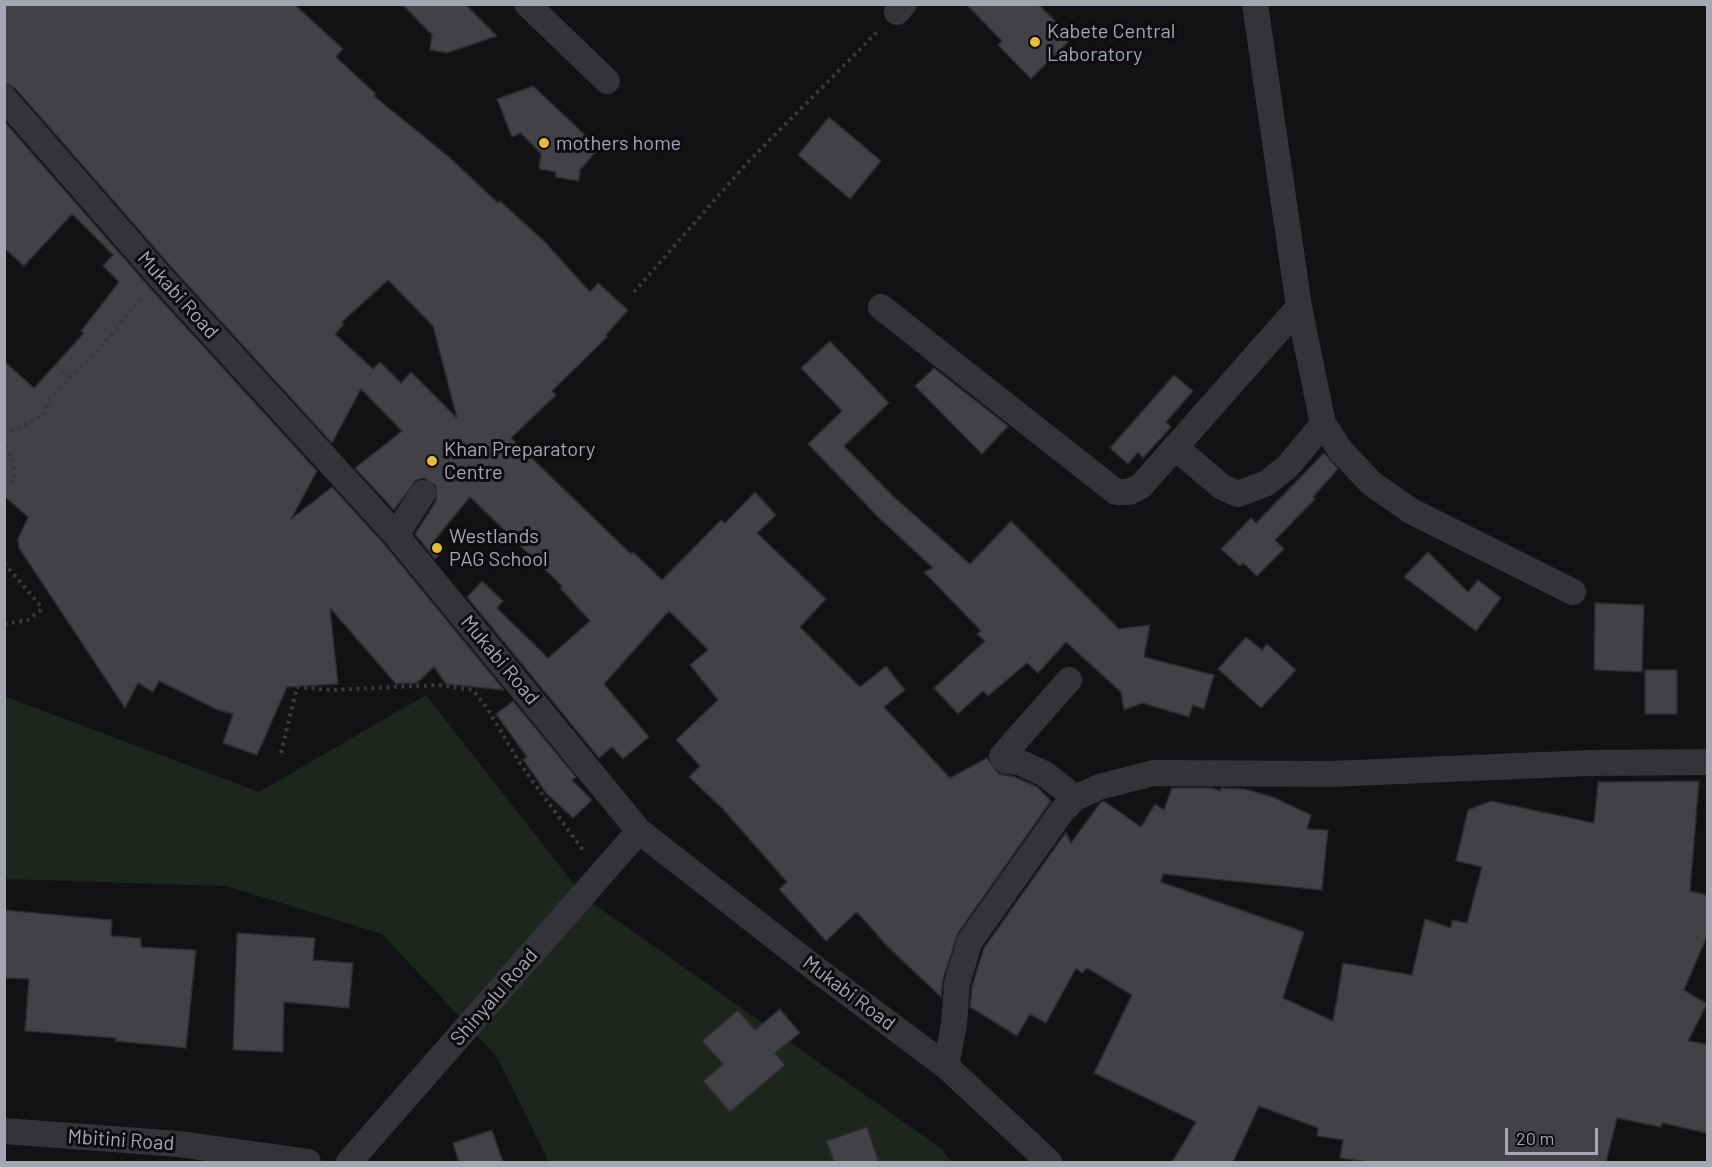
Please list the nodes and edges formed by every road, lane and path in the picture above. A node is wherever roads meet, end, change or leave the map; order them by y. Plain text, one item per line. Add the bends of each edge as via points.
1 (527, 4) edge
2 (1255, 4) edge
3 (900, 8) edge
4 (607, 81) dead end
5 (4, 99) edge
6 (162, 279) junction
7 (634, 292) dead end
8 (881, 306) dead end
9 (1299, 307) junction
10 (56, 365) dead end
11 (71, 379) junction
12 (1323, 424) junction
13 (4, 437) edge
14 (1175, 447) junction
15 (4, 487) edge
16 (423, 493) dead end
17 (396, 535) junction
18 (4, 563) edge
19 (1573, 592) dead end
20 (4, 624) edge
21 (1069, 680) dead end
22 (281, 753) dead end
23 (1707, 762) edge
24 (1075, 798) junction
25 (639, 831) junction
26 (607, 869) junction
27 (946, 1066) junction
28 (4, 1131) edge
29 (308, 1162) edge
30 (349, 1162) edge
31 (1049, 1162) edge

1 - 4 street
2 - 9 street
3 - 7 path via 747,163
5 - 6 street, Mukabi Road
6 - 11 path
6 - 17 street, Mukabi Road
8 - 14 street via 1116,492 1129,492 1140,486
9 - 12 street
9 - 14 street
10 - 11 path
11 - 13 path via 50,399 44,415
12 - 14 street via 1288,466 1267,483 1238,494 1222,487
12 - 19 street via 1341,451 1371,483 1411,511
13 - 15 path via 15,474
16 - 17 street
17 - 25 street, Mukabi Road
18 - 20 path via 41,610 28,620
21 - 24 street via 1002,756 1006,761 1019,762 1045,774
22 - 26 path via 297,687 332,690 439,685 473,690 582,851
23 - 24 street via 1330,774 1153,773 1098,787
24 - 27 street via 970,941 957,983
25 - 26 street, Shinyalu Road
25 - 27 street, Mukabi Road
26 - 30 street, Shinyalu Road
27 - 31 street, Mukabi Road
28 - 29 street, Mbitini Road via 179,1144

